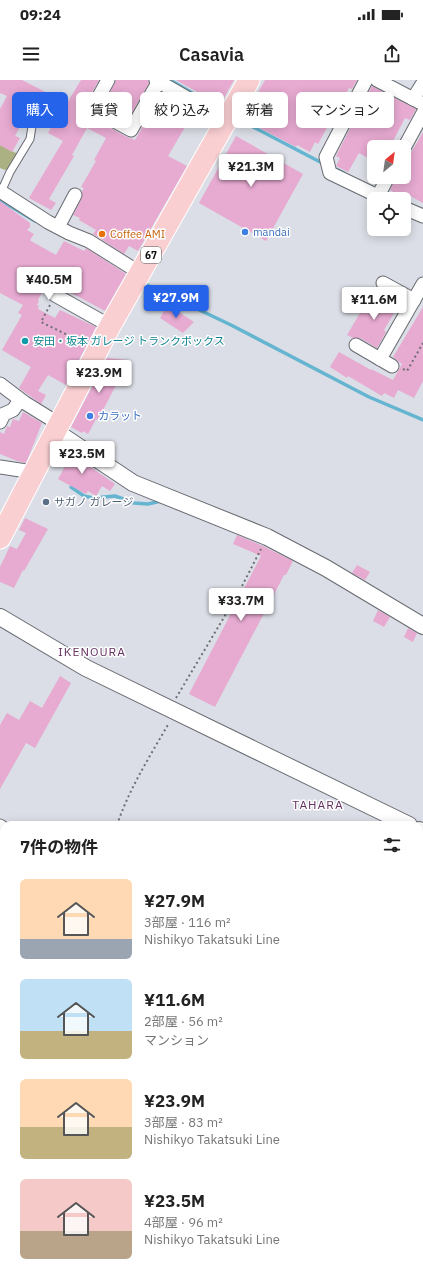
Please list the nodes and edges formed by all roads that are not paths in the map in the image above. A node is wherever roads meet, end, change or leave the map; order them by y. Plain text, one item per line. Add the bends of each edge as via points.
1 (108, 80) edge
2 (249, 80) edge
3 (366, 80) edge
4 (376, 80) edge
5 (158, 81) edge
6 (423, 83) edge
7 (418, 101) edge
8 (423, 113) edge
9 (227, 121) junction
10 (32, 128) edge
11 (408, 140) edge
12 (369, 192) edge
13 (76, 195) dead end
14 (2, 196) edge
15 (411, 211) edge
16 (423, 216) edge
17 (58, 227) junction
18 (140, 273) junction
19 (383, 283) dead end
20 (423, 284) edge
21 (55, 295) road end
22 (414, 300) junction
23 (110, 326) junction
24 (356, 345) dead end
25 (0, 384) edge
26 (20, 400) junction
27 (0, 422) edge
28 (57, 428) junction
29 (0, 467) edge
30 (33, 472) junction
31 (0, 538) edge
32 (0, 617) edge
33 (423, 626) edge
34 (401, 821) edge

1 - 5 street via 92,109 130,130
2 - 9 main road, 67
3 - 12 street via 326,157 330,173
4 - 7 street
5 - 9 street
6 - 7 street
8 - 11 street
9 - 18 main road, 67
10 - 14 lane via 30,139 10,172
13 - 17 street
14 - 17 street
15 - 16 street
17 - 18 street via 89,241
18 - 23 main road, 67
19 - 22 street
20 - 22 street
21 - 23 street
22 - 24 street via 386,363
23 - 28 main road, 67
25 - 26 street
26 - 27 street via 13,410 4,414
26 - 28 street
28 - 30 main road, 67
28 - 33 street via 134,483 267,537 326,568
29 - 30 street
30 - 31 main road, 67
32 - 34 street via 86,668

